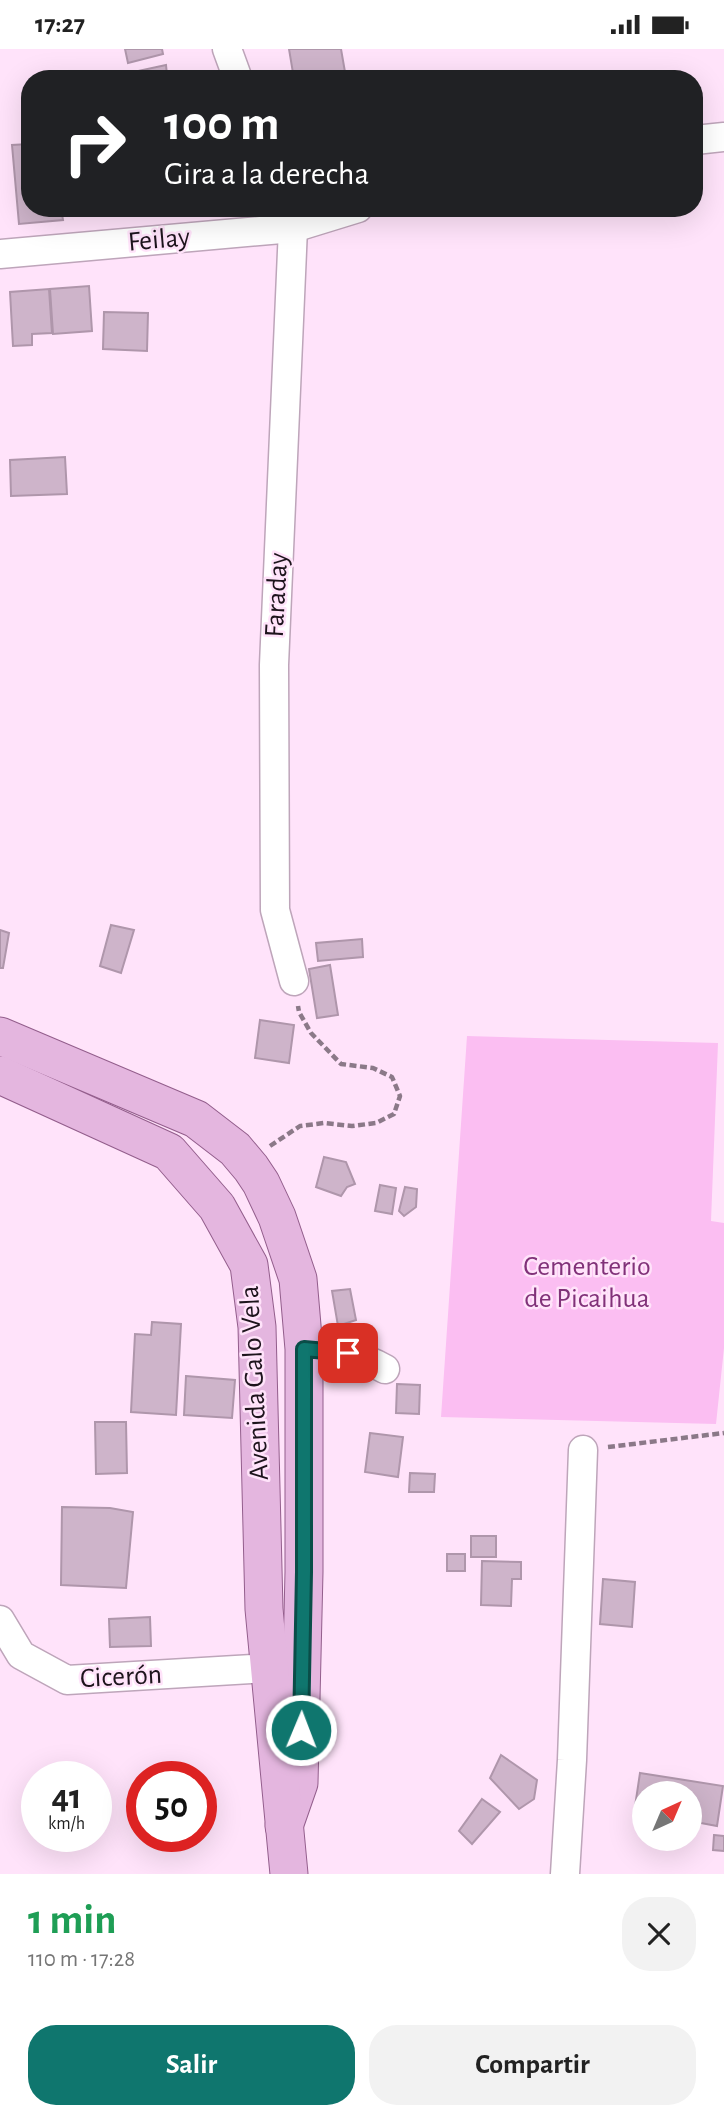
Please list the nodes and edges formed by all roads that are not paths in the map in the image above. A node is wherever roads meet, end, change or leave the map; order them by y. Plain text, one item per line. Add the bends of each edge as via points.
1 (228, 49) edge
2 (235, 70) edge
3 (724, 137) edge
4 (703, 139) edge
5 (290, 218) edge
6 (0, 254) edge
7 (294, 981) road end
8 (0, 1036) edge
9 (0, 1075) edge
10 (304, 1349) junction
11 (385, 1369) dead end
12 (583, 1450) road end
13 (0, 1620) edge
14 (268, 1668) junction
15 (284, 1826) junction
16 (292, 1871) edge
17 (565, 1874) edge

1 - 2 street
3 - 4 street
5 - 6 street, Feilay
5 - 7 street, Faraday via 274,665 275,910
8 - 10 main road, Avenida Galo Vela via 196,1119 235,1149 270,1200 298,1279
9 - 14 main road, Avenida Galo Vela via 169,1152 216,1206 248,1265 257,1327
10 - 11 street via 348,1353
10 - 15 main road, Avenida Galo Vela via 299,1783
12 - 17 street
13 - 14 street, Cicerón via 21,1655 67,1680
14 - 15 main road, Avenida Galo Vela
15 - 16 main road, Avenida Galo Vela

